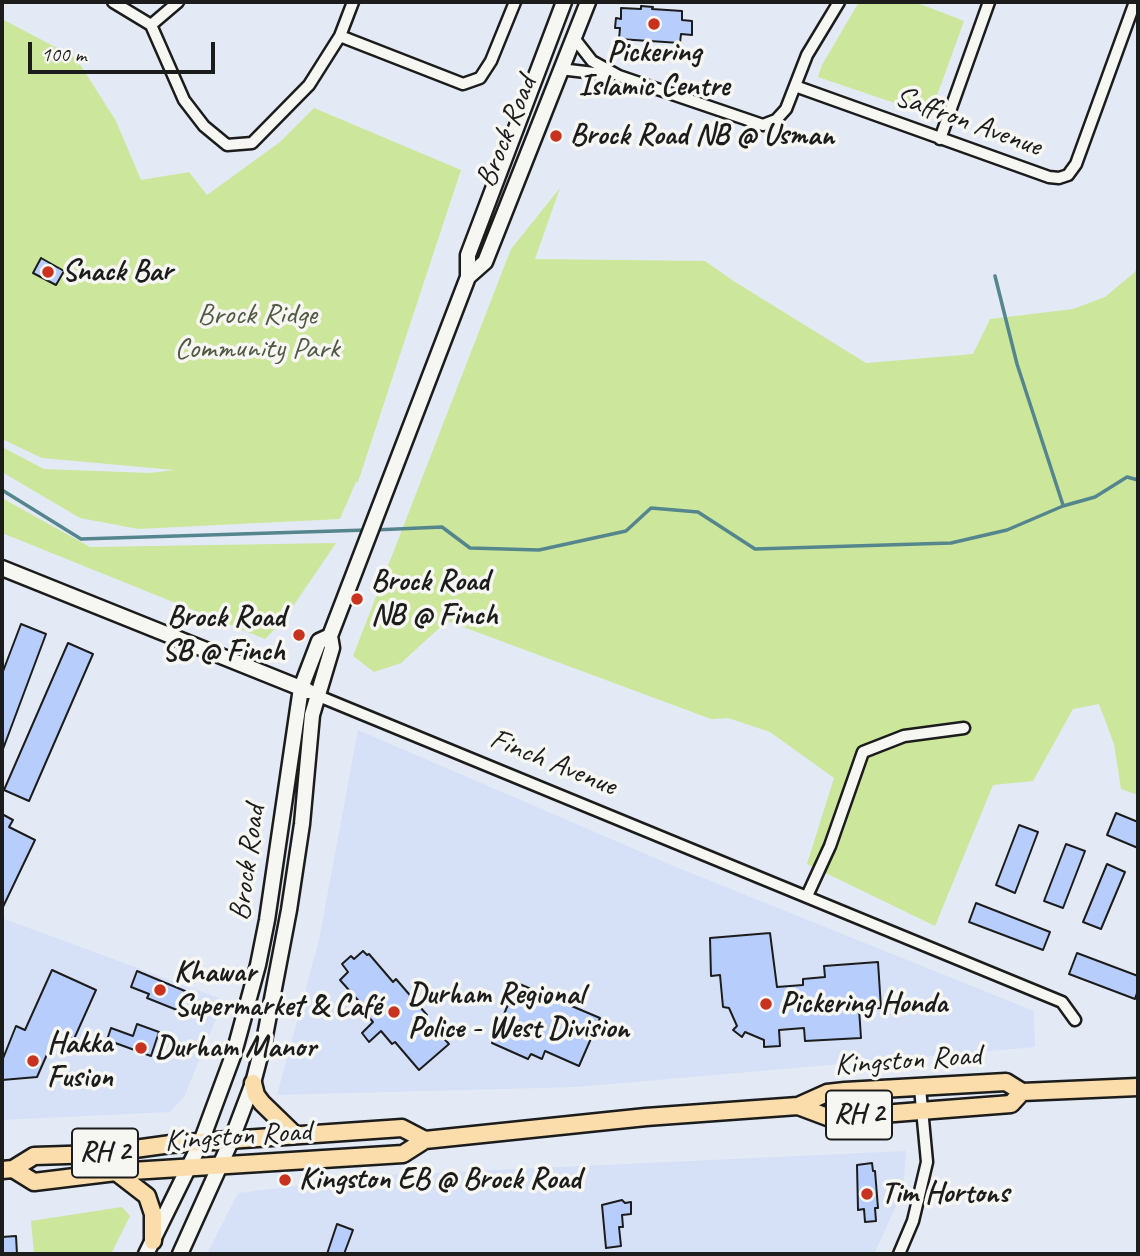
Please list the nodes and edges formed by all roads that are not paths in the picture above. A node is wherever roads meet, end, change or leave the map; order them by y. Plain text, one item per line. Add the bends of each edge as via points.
1 (113, 2) edge
2 (178, 2) edge
3 (353, 2) edge
4 (515, 2) edge
5 (564, 2) edge
6 (588, 2) edge
7 (839, 2) edge
8 (989, 2) edge
9 (1135, 2) edge
10 (150, 25) junction
11 (340, 36) junction
12 (550, 38) junction
13 (574, 38) junction
14 (560, 69) junction
15 (619, 76) junction
16 (795, 86) junction
17 (940, 139) junction
18 (468, 277) junction
19 (2, 568) edge
20 (330, 636) junction
21 (301, 688) junction
22 (316, 695) junction
23 (964, 728) dead end
24 (807, 896) junction
25 (1075, 1020) dead end
26 (253, 1083) junction
27 (1138, 1087) edge
28 (920, 1088) junction
29 (1023, 1092) junction
30 (798, 1106) junction
31 (922, 1110) junction
32 (295, 1135) junction
33 (425, 1140) junction
34 (231, 1141) junction
35 (201, 1142) junction
36 (188, 1168) junction
37 (219, 1168) junction
38 (7, 1170) edge
39 (116, 1172) junction
40 (150, 1247) edge
41 (180, 1254) edge
42 (899, 1254) edge

1 - 10 street
2 - 10 street
3 - 11 street
4 - 11 street via 491,61 480,78 463,84
5 - 12 main road, Brock Road
6 - 13 main road, Brock Road
7 - 16 street via 810,48
8 - 17 street
9 - 17 street, Saffron Avenue via 1068,175 1049,177
10 - 11 street via 184,100 204,126 227,145 252,143 309,85
12 - 14 main road
12 - 18 main road, Brock Road via 468,255
13 - 14 main road, Brock Road
13 - 15 street via 592,61
14 - 15 street
14 - 18 main road, Brock Road via 485,262
15 - 16 street via 763,125 782,116
16 - 17 street, Saffron Avenue
18 - 20 main road, Brock Road
19 - 21 main road, Finch Avenue
20 - 21 main road, Brock Road via 319,641
20 - 22 main road, Brock Road via 332,648
21 - 22 main road, Finch Avenue
21 - 35 main road, Brock Road via 258,965 234,1053
22 - 24 street, Finch Avenue
22 - 26 main road, Brock Road via 289,910
23 - 24 street via 904,736 863,752
24 - 25 street, Finch Avenue via 1062,1002
26 - 32 main road via 262,1103
26 - 34 main road, Brock Road
27 - 29 main road, Kingston Road / RH 2
28 - 29 main road, Kingston Road / RH 2 via 1006,1082
28 - 30 main road, Kingston Road / RH 2 via 827,1093
28 - 31 street
29 - 31 main road, Kingston Road / RH 2 via 1012,1104
30 - 31 main road, Kingston Road / RH 2 via 830,1118
30 - 33 main road, Kingston Road / RH 2
31 - 42 street via 927,1162 913,1221
32 - 33 main road, Kingston Road / RH 2 via 402,1128
32 - 34 main road, Kingston Road / RH 2
33 - 37 main road, Kingston Road / RH 2 via 402,1154
34 - 35 main road, Kingston Road / RH 2
34 - 37 main road, Brock Road
35 - 36 main road, Brock Road
35 - 38 main road, Kingston Road / RH 2 via 34,1156
36 - 37 main road, Kingston Road / RH 2
36 - 39 main road, Kingston Road / RH 2
36 - 40 main road, Brock Road
37 - 41 main road, Brock Road
38 - 39 main road, Kingston Road / RH 2 via 34,1182
39 - 40 main road via 147,1196 153,1214

